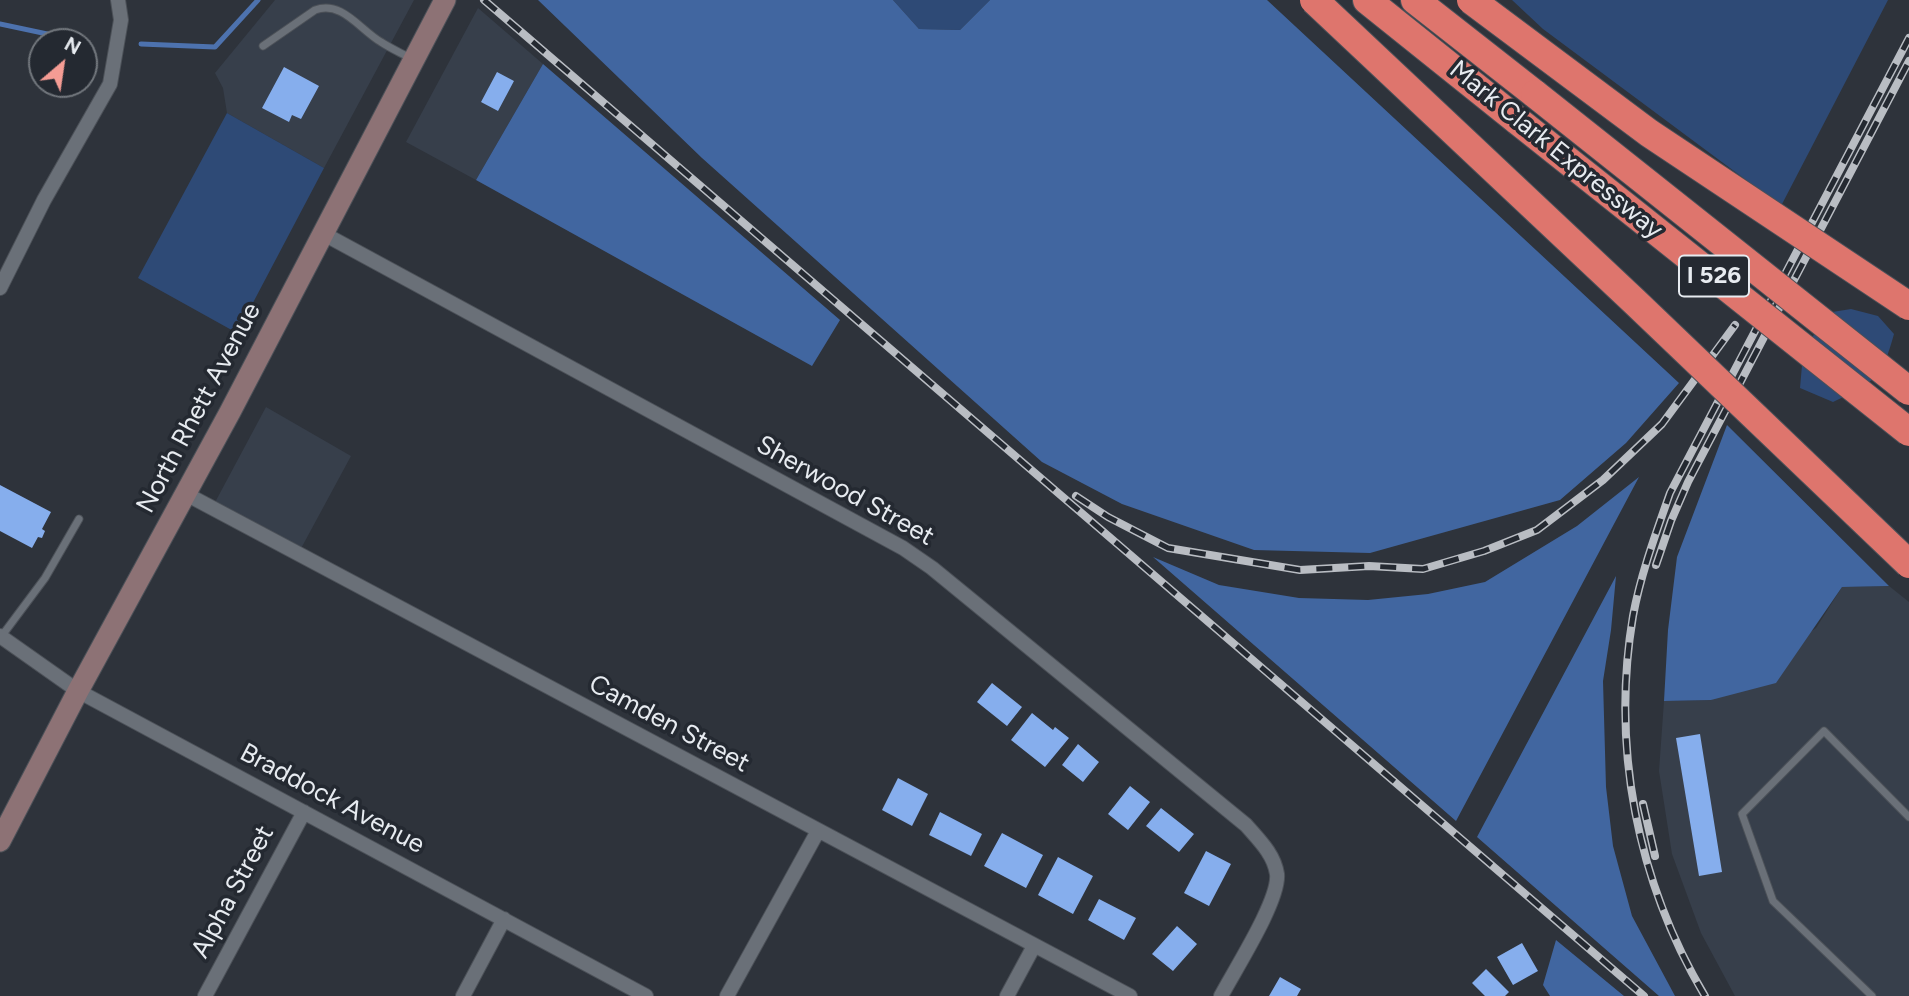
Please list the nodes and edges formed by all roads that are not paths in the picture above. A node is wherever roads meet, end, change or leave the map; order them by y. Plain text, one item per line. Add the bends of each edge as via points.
1 (118, 0) edge
2 (445, 0) edge
3 (1314, 0) edge
4 (1367, 0) edge
5 (1415, 0) edge
6 (1471, 0) edge
7 (263, 46) dead end
8 (414, 60) junction
9 (324, 233) junction
10 (0, 288) edge
11 (1909, 306) edge
12 (1909, 391) edge
13 (1909, 432) edge
14 (186, 494) junction
15 (79, 519) dead end
16 (1909, 564) edge
17 (0, 636) edge
18 (78, 691) junction
19 (304, 812) junction
20 (1909, 817) edge
21 (818, 831) junction
22 (0, 841) edge
23 (504, 919) junction
24 (1034, 946) junction
25 (205, 996) edge
26 (463, 996) edge
27 (646, 996) edge
28 (727, 996) edge
29 (1007, 996) edge
30 (1130, 996) edge
31 (1221, 996) edge
32 (1872, 996) edge

1 - 10 street via 121,20 110,84
2 - 8 main road, North Rhett Avenue
3 - 16 highway, bridge
4 - 13 highway, Mark Clark Expressway / I 526, bridge
5 - 12 highway, Mark Clark Expressway / I 526, bridge
6 - 11 highway, bridge via 1649,132
7 - 8 lane via 324,6 337,9 379,42
8 - 9 main road, North Rhett Avenue
9 - 14 main road, North Rhett Avenue
9 - 31 street, Sherwood Street via 903,548 1246,825 1269,851 1277,876 1271,903
14 - 18 main road, North Rhett Avenue
14 - 21 street, Camden Street
15 - 17 lane via 45,578
17 - 18 street, Braddock Avenue
18 - 19 street, Braddock Avenue
18 - 22 main road, North Rhett Avenue
19 - 23 street, Braddock Avenue
19 - 25 street, Alpha Street
20 - 32 lane via 1824,731 1742,814 1773,901
21 - 24 street, Camden Street
21 - 28 street
23 - 26 street
23 - 27 street, Braddock Avenue
24 - 29 street
24 - 30 street, Camden Street

